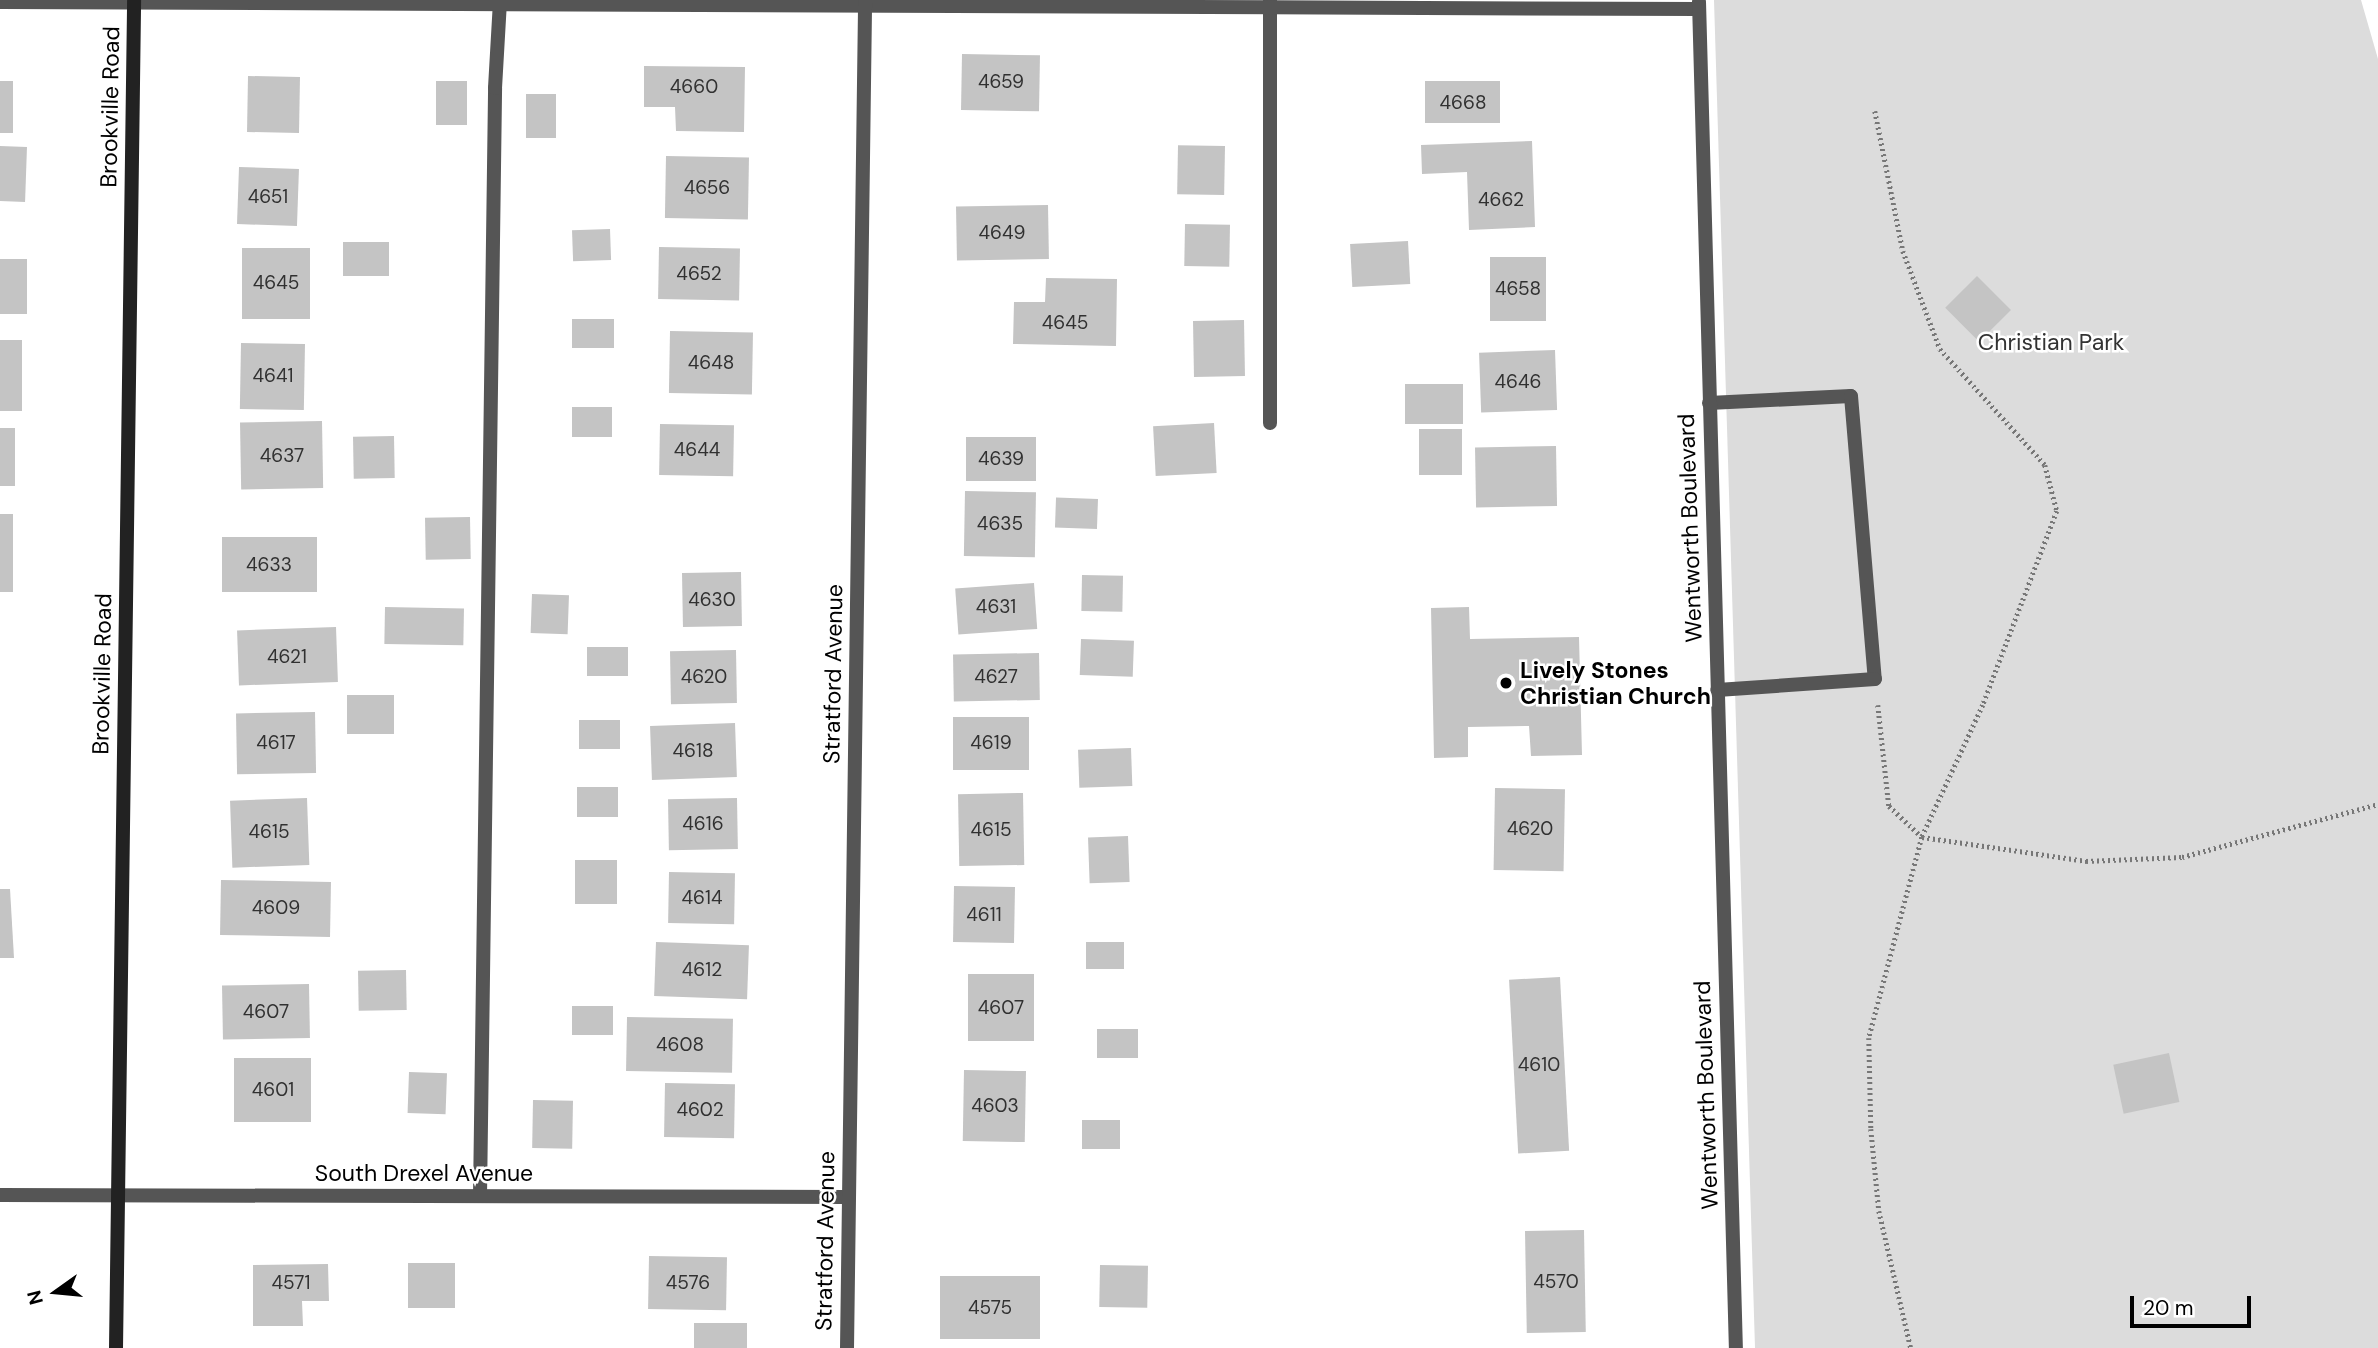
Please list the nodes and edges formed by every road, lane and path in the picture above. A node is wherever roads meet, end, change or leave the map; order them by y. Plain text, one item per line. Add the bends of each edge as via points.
1 (134, 1) edge
2 (0, 2) edge
3 (500, 2) edge
4 (865, 3) edge
5 (1270, 4) edge
6 (1699, 5) edge
7 (1875, 111) dead end
8 (1709, 403) junction
9 (1270, 423) dead end
10 (1717, 690) junction
11 (1877, 698) dead end
12 (2378, 804) edge
13 (1922, 837) junction
14 (0, 1195) edge
15 (118, 1196) junction
16 (480, 1196) junction
17 (848, 1197) junction
18 (116, 1348) edge
19 (847, 1348) edge
20 (1736, 1348) edge
21 (1911, 1348) edge

1 - 2 street
1 - 3 street
1 - 15 street, Brookville Road
3 - 4 street
3 - 16 street via 495,88
4 - 5 street
4 - 17 street, Stratford Avenue
5 - 6 street
5 - 9 street
6 - 8 street, Wentworth Boulevard
7 - 13 path via 1903,251 1940,349 2045,465 2057,511 1983,705
8 - 10 street, Wentworth Boulevard
8 - 10 street via 1851,396 1875,679
10 - 20 street, Wentworth Boulevard
11 - 13 path via 1889,806
12 - 13 path via 2182,857 2086,861
13 - 21 path via 1869,1038 1879,1211
14 - 15 street, South Drexel Avenue
15 - 16 street, South Drexel Avenue
15 - 18 street, Brookville Road
16 - 17 street, South Drexel Avenue
17 - 19 street, Stratford Avenue

